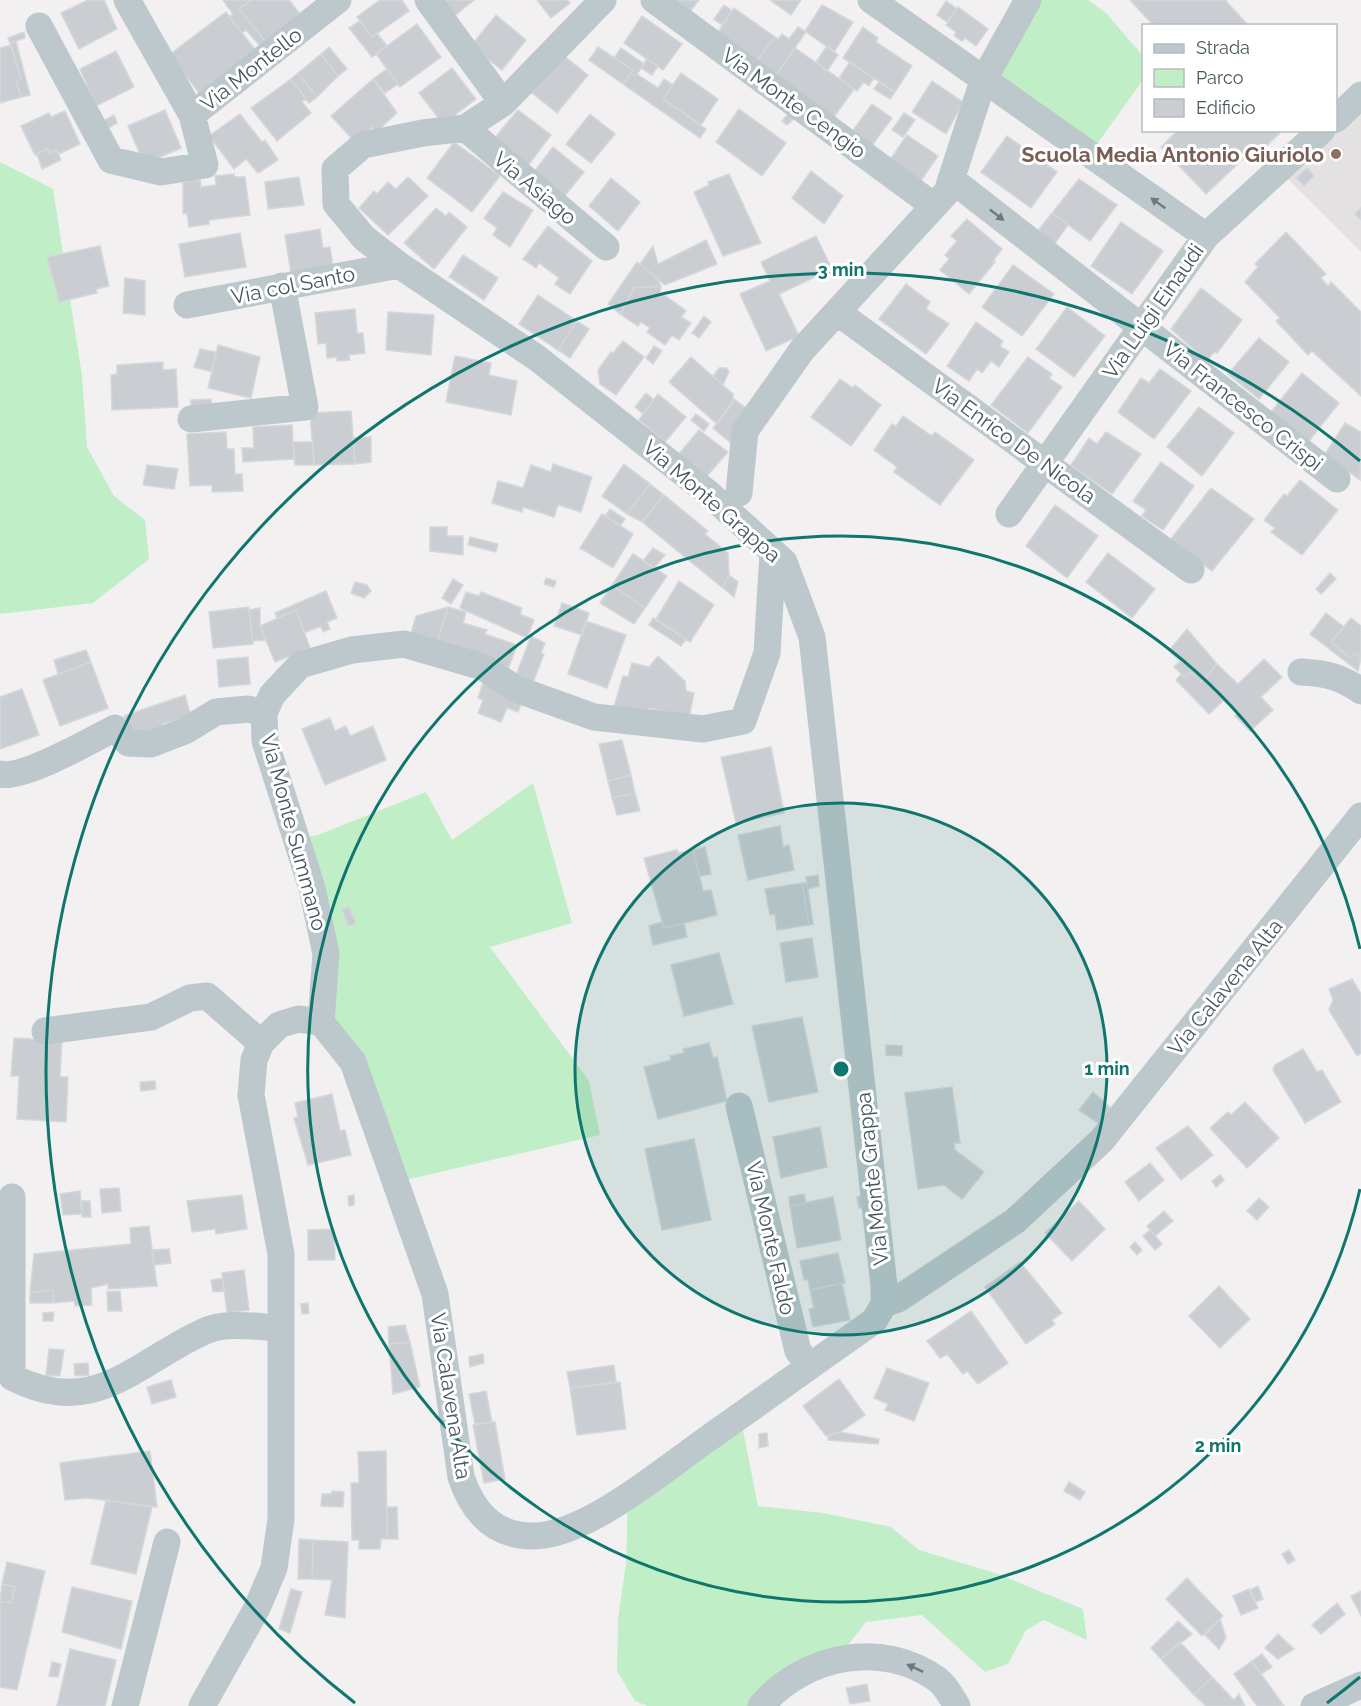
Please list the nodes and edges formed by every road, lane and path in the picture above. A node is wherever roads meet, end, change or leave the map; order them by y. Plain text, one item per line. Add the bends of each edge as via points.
1 (127, 0) edge
2 (338, 0) edge
3 (428, 0) edge
4 (603, 0) edge
5 (654, 0) edge
6 (871, 0) edge
7 (1028, 0) edge
8 (39, 26) dead end
9 (983, 81) junction
10 (1361, 95) edge
11 (503, 103) junction
12 (192, 115) junction
13 (1337, 117) edge
14 (465, 128) junction
15 (1320, 132) edge
16 (951, 179) junction
17 (934, 206) junction
18 (1206, 236) junction
19 (606, 247) dead end
20 (399, 265) junction
21 (282, 286) junction
22 (187, 305) dead end
23 (837, 312) junction
24 (1142, 327) junction
25 (191, 419) dead end
26 (1045, 463) junction
27 (1337, 478) dead end
28 (739, 493) dead end
29 (1009, 514) dead end
30 (773, 552) junction
31 (1191, 570) dead end
32 (1301, 672) dead end
33 (1361, 691) edge
34 (264, 713) junction
35 (0, 774) edge
36 (1360, 820) edge
37 (321, 1022) junction
38 (45, 1031) dead end
39 (261, 1043) junction
40 (740, 1106) dead end
41 (12, 1197) dead end
42 (884, 1304) junction
43 (281, 1328) junction
44 (810, 1366) junction
45 (6, 1378) edge
46 (167, 1542) dead end
47 (1361, 1685) edge
48 (125, 1706) edge
49 (202, 1706) edge
50 (761, 1706) edge
51 (957, 1706) edge
52 (1314, 1706) edge

1 - 12 street, Via Montello
2 - 12 street, Via Montello
3 - 11 street
4 - 11 street, Via Monte Grappa
5 - 17 street, Via Monte Cengio
6 - 9 street
7 - 9 street
8 - 12 street, Via Montello via 111,160 161,172 205,165
9 - 16 street
18 -> 9 street
10 - 13 street
11 - 14 street, Via Monte Grappa
14 - 19 street, Via Asiago
14 - 20 street, Via Monte Grappa via 363,145 335,169 336,204 364,238
15 - 18 street, Via Luigi Einaudi
16 - 17 street via 947,192
16 -> 24 street, Via Francesco Crispi
17 - 23 street
18 - 24 street, Via Luigi Einaudi
20 - 21 street, Via col Santo
20 - 30 street, Via Monte Grappa via 537,358 707,492
21 - 22 street, Via col Santo
21 - 25 street via 305,407
23 - 26 street, Via Enrico De Nicola
23 - 28 street via 802,350 745,431
24 - 26 street, Via Luigi Einaudi
24 - 27 street, Via Francesco Crispi
26 - 29 street, Via Luigi Einaudi
26 - 31 street, Via Enrico De Nicola
30 - 34 street, Via Monte Summano via 766,653 743,721 703,729 594,717 516,689 483,667 404,644 352,650 300,665 272,695
30 - 42 street, Via Monte Grappa via 784,562 812,638
32 - 33 street via 1335,676
34 - 35 street, Via Monte Summano via 248,709 216,712 185,731 151,744 128,743 115,729 35,767
34 - 37 street, Via Monte Summano via 265,741 312,888 326,954
36 - 42 street, Via Calavena Alta via 1102,1140 1015,1221 898,1299
37 - 39 street via 298,1019 279,1025
37 - 44 street, Via Calavena Alta via 353,1062 435,1294 461,1478 470,1502 488,1522 513,1534 534,1536 566,1530 614,1504
38 - 39 street via 151,1017 190,998 207,996
39 - 43 street via 254,1060 251,1095 281,1254
40 - 44 street, Via Monte Faldo via 798,1351
41 - 45 street
42 - 44 street, Via Calavena Alta via 874,1321
43 - 45 street via 224,1326 204,1332 120,1381 90,1389 58,1393
43 - 49 street via 281,1519 273,1568 257,1608
46 - 48 street
47 - 52 street
51 -> 50 street via 940,1681 910,1665 872,1655 836,1659 807,1671 783,1684

